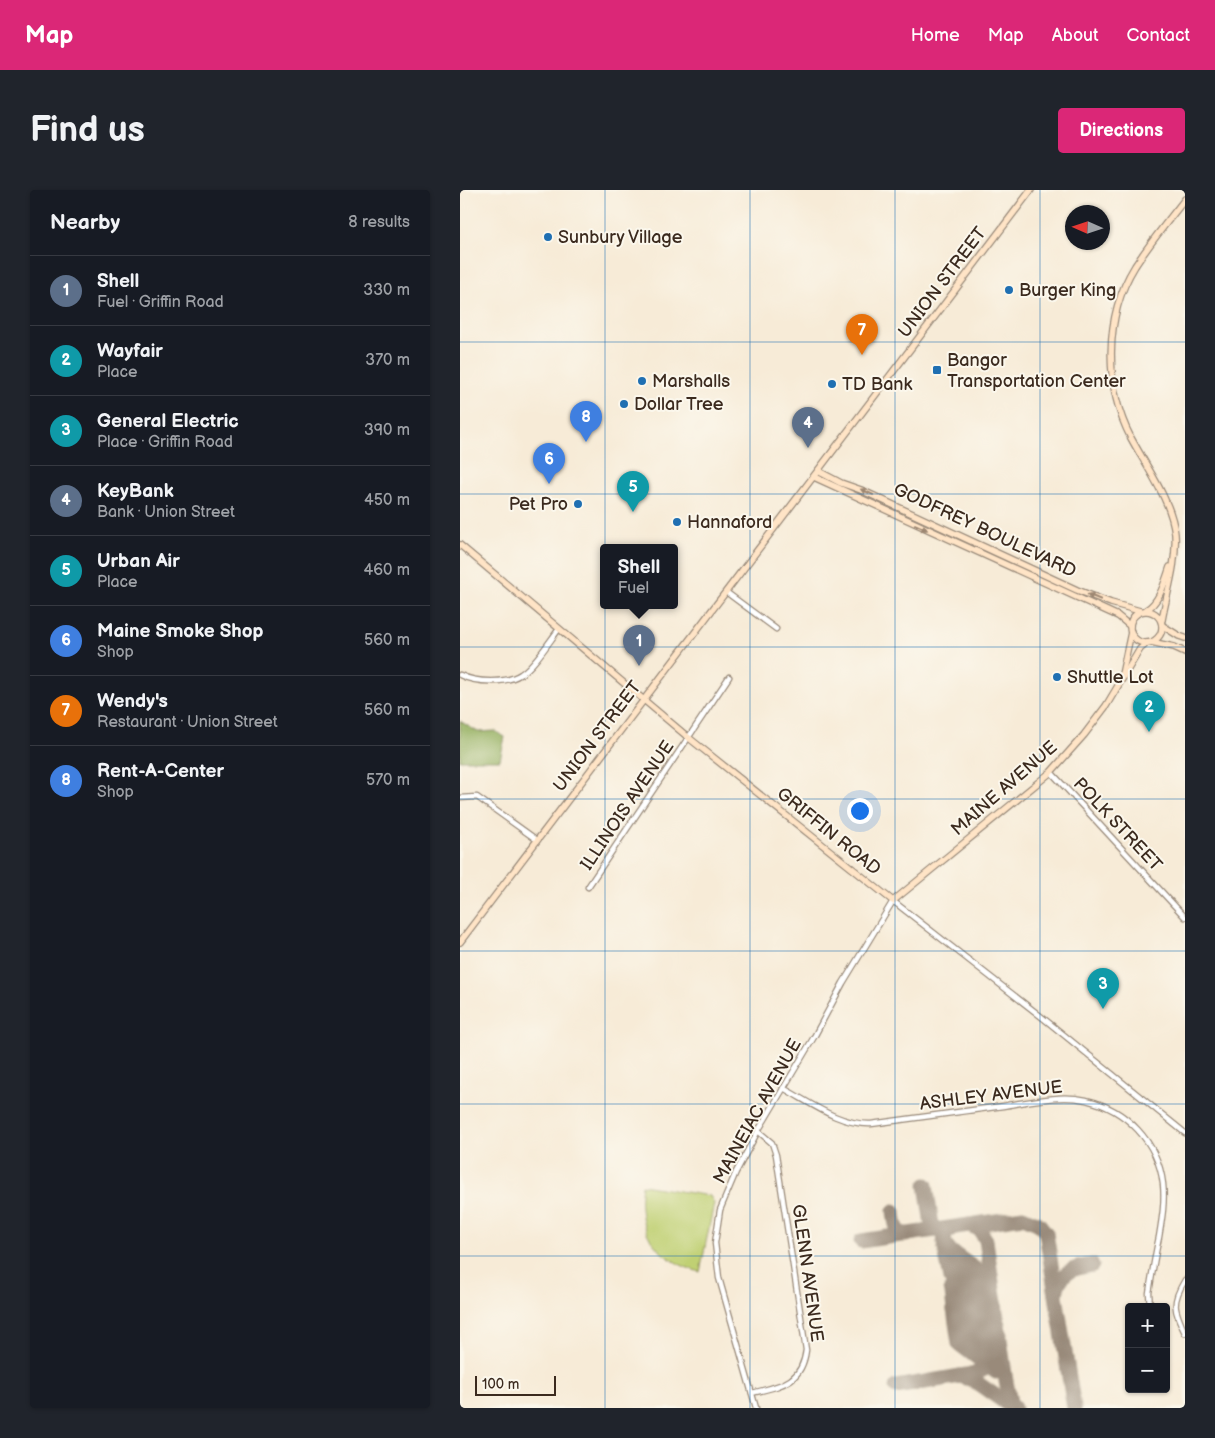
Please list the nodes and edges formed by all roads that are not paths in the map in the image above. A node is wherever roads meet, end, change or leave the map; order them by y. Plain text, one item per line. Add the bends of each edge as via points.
1 (1031, 190) edge
2 (1185, 199) edge
3 (818, 471) junction
4 (814, 477) junction
5 (460, 545) edge
6 (1174, 553) junction
7 (726, 592) junction
8 (1143, 611) junction
9 (1162, 623) junction
10 (559, 629) junction
11 (776, 629) dead end
12 (1130, 629) junction
13 (1185, 638) edge
14 (1149, 643) junction
15 (1185, 652) edge
16 (460, 675) edge
17 (729, 677) dead end
18 (1120, 683) junction
19 (643, 700) junction
20 (689, 738) junction
21 (1051, 772) junction
22 (460, 798) edge
23 (537, 840) junction
24 (588, 887) dead end
25 (893, 901) junction
26 (1185, 917) edge
27 (460, 942) edge
28 (783, 1088) junction
29 (758, 1131) junction
30 (1185, 1132) edge
31 (1185, 1280) edge
32 (1150, 1303) edge
33 (1185, 1333) edge
34 (752, 1393) junction
35 (756, 1408) edge

1 - 3 street, UNION STREET
2 - 6 street via 1134,267 1118,306 1111,350 1112,379 1121,414 1168,508 1174,533
3 - 4 street, UNION STREET
8 -> 3 street, GODFREY BOULEVARD via 1077,590
4 - 7 street, UNION STREET
4 -> 12 street, GODFREY BOULEVARD via 1118,616
5 - 10 street, GRIFFIN ROAD
6 - 8 street via 1160,593 1151,607
6 - 9 street
7 - 11 street
7 - 19 street, UNION STREET
8 - 9 street via 1155,612
8 - 12 street via 1133,617
9 - 13 street
9 - 14 street via 1161,634
10 - 16 street via 520,675 482,682
10 - 19 street, GRIFFIN ROAD
12 - 14 street via 1137,640
12 - 18 street, MAINE AVENUE
14 - 15 street
14 - 18 street, MAINE AVENUE via 1140,649
17 - 20 street, ILLINOIS AVENUE
18 - 21 street, MAINE AVENUE via 1084,735
19 - 20 street, GRIFFIN ROAD
19 - 23 street, UNION STREET
20 - 24 street, ILLINOIS AVENUE
20 - 25 street, GRIFFIN ROAD
21 - 25 street, MAINE AVENUE
21 - 26 street, POLK STREET
22 - 23 street via 477,797
23 - 27 street, UNION STREET
25 - 28 street, MAINEIAC AVENUE
25 - 30 street, GRIFFIN ROAD
28 - 29 street, MAINEIAC AVENUE
28 - 32 street, ASHLEY AVENUE via 837,1118 860,1125 1070,1098 1113,1110 1141,1133 1152,1149 1163,1184 1164,1207
29 - 34 street, MAINEIAC AVENUE via 720,1210 715,1243 719,1278
29 - 34 street, GLENN AVENUE via 772,1143 776,1155 806,1350 798,1375 778,1386
31 - 33 street via 1175,1306
34 - 35 street, MAINEIAC AVENUE

